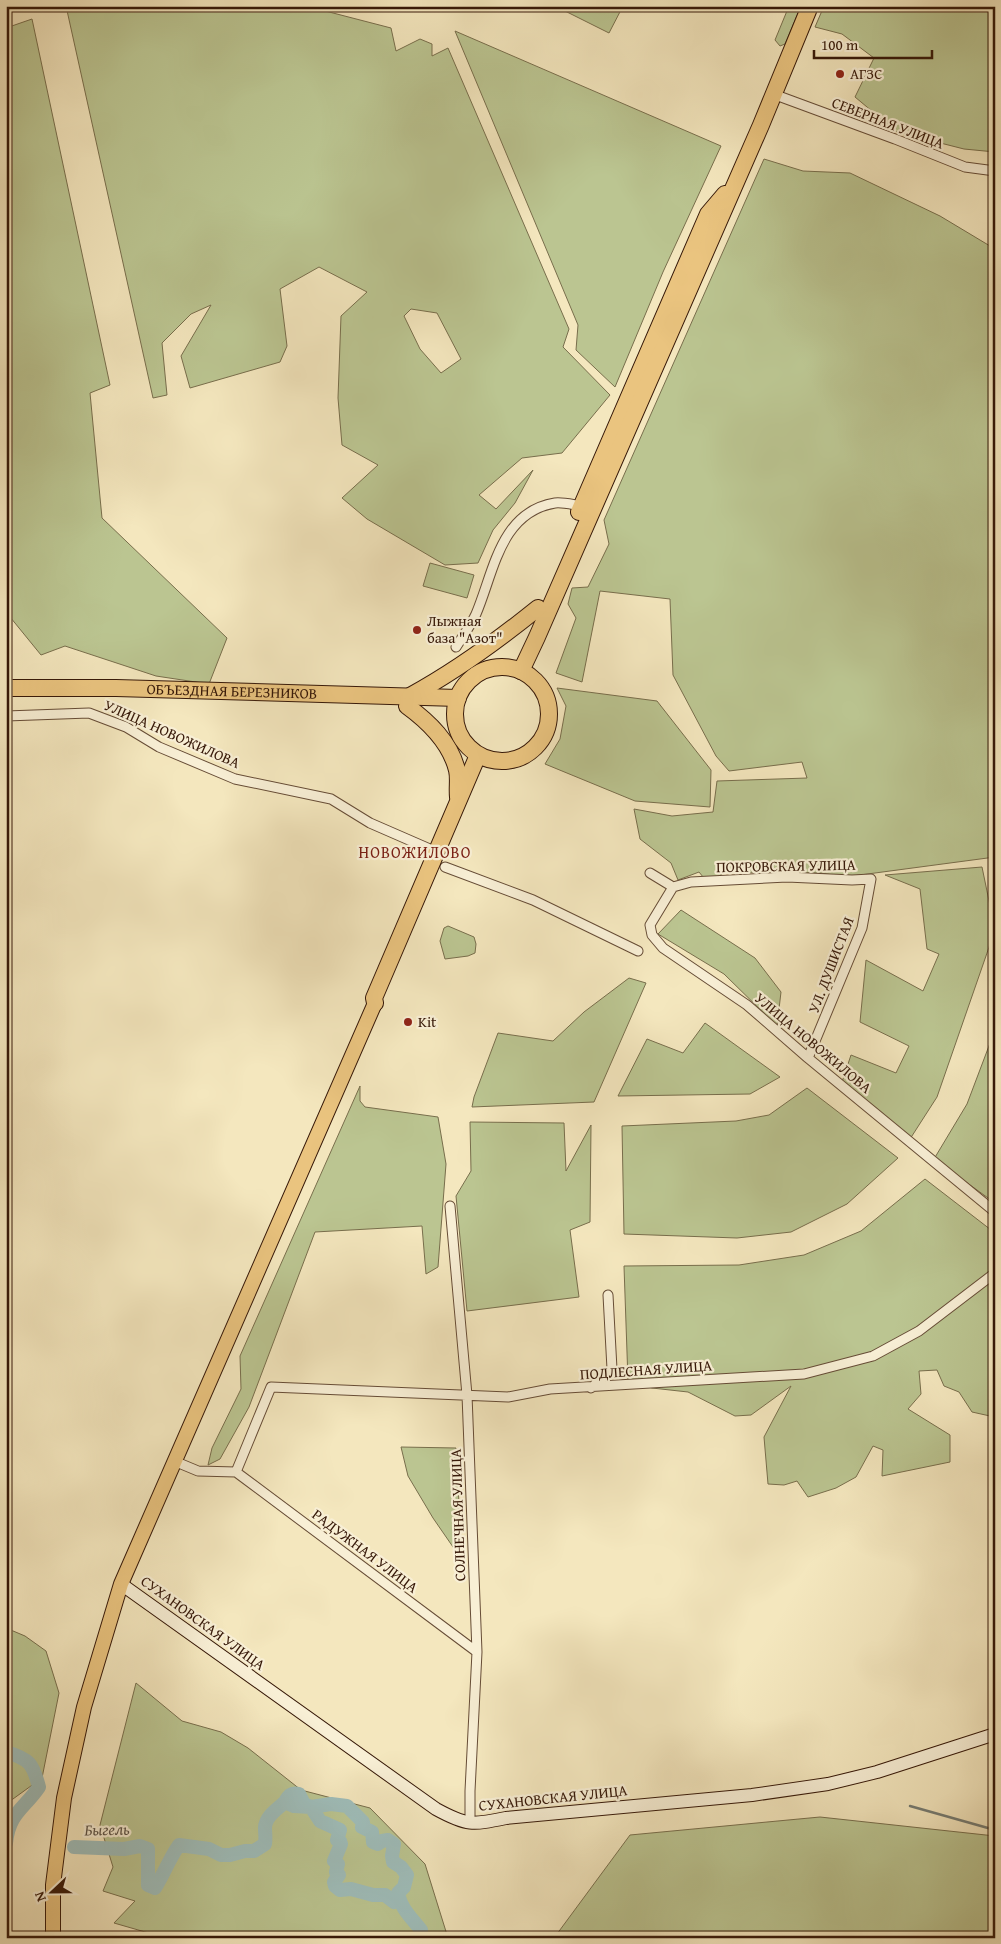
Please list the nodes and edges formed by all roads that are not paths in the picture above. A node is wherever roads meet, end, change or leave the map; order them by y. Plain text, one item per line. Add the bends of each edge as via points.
1 (810, 6) edge
2 (773, 94) junction
3 (995, 171) edge
4 (736, 181) junction
5 (582, 506) junction
6 (538, 608) junction
7 (456, 647) dead end
8 (516, 670) junction
9 (6, 688) edge
10 (6, 696) edge
11 (408, 701) junction
12 (456, 703) junction
13 (6, 716) edge
14 (481, 756) junction
15 (458, 802) junction
16 (432, 850) dead end
17 (445, 867) dead end
18 (650, 873) dead end
19 (870, 879) joint
20 (674, 887) junction
21 (638, 951) dead end
22 (376, 1003) junction
23 (808, 1058) junction
24 (450, 1206) dead end
25 (995, 1212) edge
26 (995, 1273) edge
27 (608, 1295) dead end
28 (591, 1388) junction
29 (466, 1395) junction
30 (174, 1461) junction
31 (236, 1472) junction
32 (121, 1584) junction
33 (477, 1652) junction
34 (995, 1734) edge
35 (470, 1824) junction
36 (53, 1938) edge

1 - 2 highway
2 - 3 street, СЕВЕРНАЯ УЛИЦА via 965,167
2 - 4 highway
4 - 5 highway via 708,214
4 - 8 highway via 537,637
5 - 6 highway
5 - 7 street via 556,503 521,518 508,533 476,615
6 - 8 highway
6 - 11 highway via 495,643
8 - 12 highway via 496,668 481,672 469,681
8 - 14 highway via 537,684 545,698 548,713 543,735 534,748 514,759 499,761
9 - 11 highway, ОБЪЕЗДНАЯ БЕРЕЗНИКОВ via 116,688
10 - 11 highway, ОБЪЕЗДНАЯ БЕРЕЗНИКОВ via 131,694
11 - 12 highway, ОБЪЕЗДНАЯ БЕРЕЗНИКОВ
11 - 15 highway via 445,742 457,770
12 - 14 highway via 456,723 461,738
13 - 16 street, УЛИЦА НОВОЖИЛОВА via 89,713 235,779 331,799 370,823
14 - 15 highway
14 - 22 highway
15 - 22 highway via 374,998
17 - 21 street via 533,900
18 - 20 street
19 - 20 street, ПОКРОВСКАЯ УЛИЦА via 787,877 691,882
19 - 23 street, УЛ. ДУШИСТАЯ via 862,928
20 - 23 street, УЛИЦА НОВОЖИЛОВА via 653,918 650,925 652,935 663,948 747,1005
22 - 30 main road
23 - 25 street, УЛИЦА НОВОЖИЛОВА
24 - 29 street, СОЛНЕЧНАЯ УЛИЦА
26 - 28 street, ПОДЛЕСНАЯ УЛИЦА via 919,1330 873,1356 804,1374
27 - 28 street via 612,1369
28 - 29 street, ПОДЛЕСНАЯ УЛИЦА via 550,1389 508,1396
29 - 31 street, ПОДЛЕСНАЯ УЛИЦА via 271,1387
29 - 33 street, СОЛНЕЧНАЯ УЛИЦА
30 - 31 street via 198,1471
30 - 32 main road
31 - 33 street, РАДУЖНАЯ УЛИЦА
32 - 35 street, СУХАНОВСКАЯ УЛИЦА via 436,1810
32 - 36 main road via 84,1707 64,1798 54,1884
33 - 35 street, СОЛНЕЧНАЯ УЛИЦА
34 - 35 street, СУХАНОВСКАЯ УЛИЦА via 877,1772 828,1784

